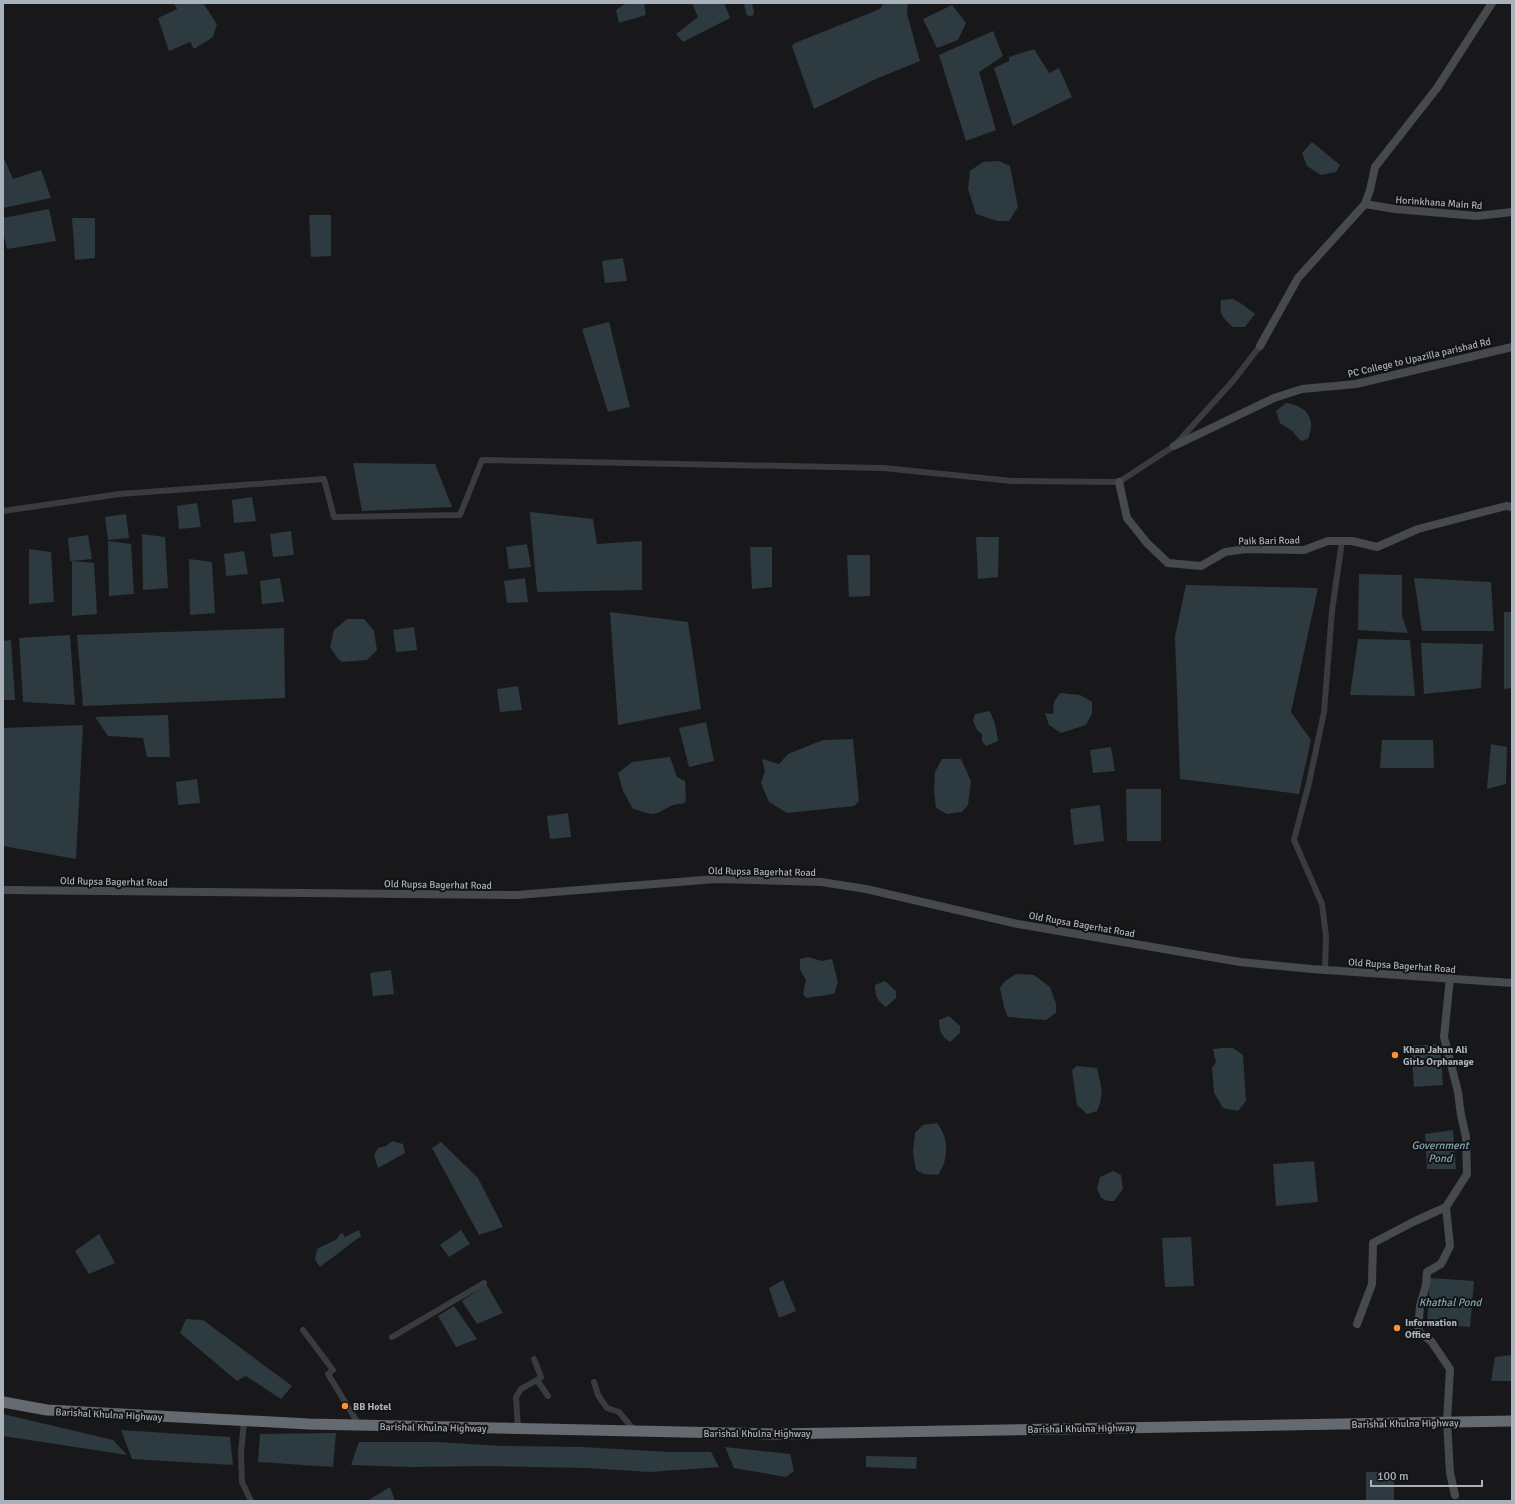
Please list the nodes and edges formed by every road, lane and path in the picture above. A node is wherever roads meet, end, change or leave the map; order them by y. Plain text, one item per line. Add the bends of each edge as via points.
1 (1492, 3) edge
2 (1365, 201) junction
3 (1512, 212) edge
4 (1260, 346) joint
5 (1512, 346) edge
6 (1174, 446) junction
7 (1120, 482) junction
8 (1512, 507) edge
9 (3, 512) edge
10 (1342, 541) junction
11 (3, 890) edge
12 (1325, 970) junction
13 (1450, 978) junction
14 (1512, 982) edge
15 (1446, 1207) junction
16 (484, 1283) dead end
17 (1357, 1324) dead end
18 (303, 1330) dead end
19 (392, 1337) dead end
20 (534, 1359) dead end
21 (537, 1380) junction
22 (594, 1382) dead end
23 (548, 1396) dead end
24 (3, 1402) edge
25 (244, 1421) junction
26 (1512, 1421) edge
27 (1447, 1422) junction
28 (359, 1425) junction
29 (518, 1429) junction
30 (635, 1431) junction
31 (1455, 1495) dead end
32 (251, 1501) edge

1 - 2 street via 1437,88 1375,167
2 - 3 street, Horinkhana Main Rd via 1396,209 1477,216
2 - 4 street via 1298,278
4 - 6 street
5 - 6 street, PC College to Upazilla parishad Rd via 1356,384 1302,389 1274,398
6 - 7 street
7 - 9 street via 1012,481 883,468 482,460 460,515 334,517 324,479 120,494
7 - 10 street, Paik Bari Road via 1127,518 1147,543 1168,563 1201,566 1225,552 1246,549 1304,550 1328,541
8 - 10 street, Paik Bari Road via 1506,506 1418,529 1377,547
10 - 12 street via 1332,611 1324,712 1294,840 1322,904 1326,936
11 - 12 street, Old Rupsa Bagerhat Road via 517,895 716,879 821,882 866,889 1033,926 1240,962
12 - 13 street, Old Rupsa Bagerhat Road
13 - 14 street, Old Rupsa Bagerhat Road
13 - 15 street via 1444,1037 1466,1137 1467,1174
15 - 17 street via 1373,1243 1372,1284
15 - 27 street via 1450,1246 1441,1264 1427,1272 1418,1331 1431,1342 1450,1369
16 - 19 street
18 - 28 street via 333,1370 328,1374
20 - 21 street via 541,1377
21 - 23 street
21 - 29 street via 521,1389 516,1397
22 - 30 street via 598,1395 607,1408 619,1412
24 - 25 highway, Barishal Khulna Highway via 47,1410
25 - 28 highway, Barishal Khulna Highway
25 - 32 street via 242,1482
26 - 27 highway, Barishal Khulna Highway
27 - 30 highway, Barishal Khulna Highway via 776,1434
27 - 31 street via 1450,1473
28 - 29 highway, Barishal Khulna Highway
29 - 30 highway, Barishal Khulna Highway

